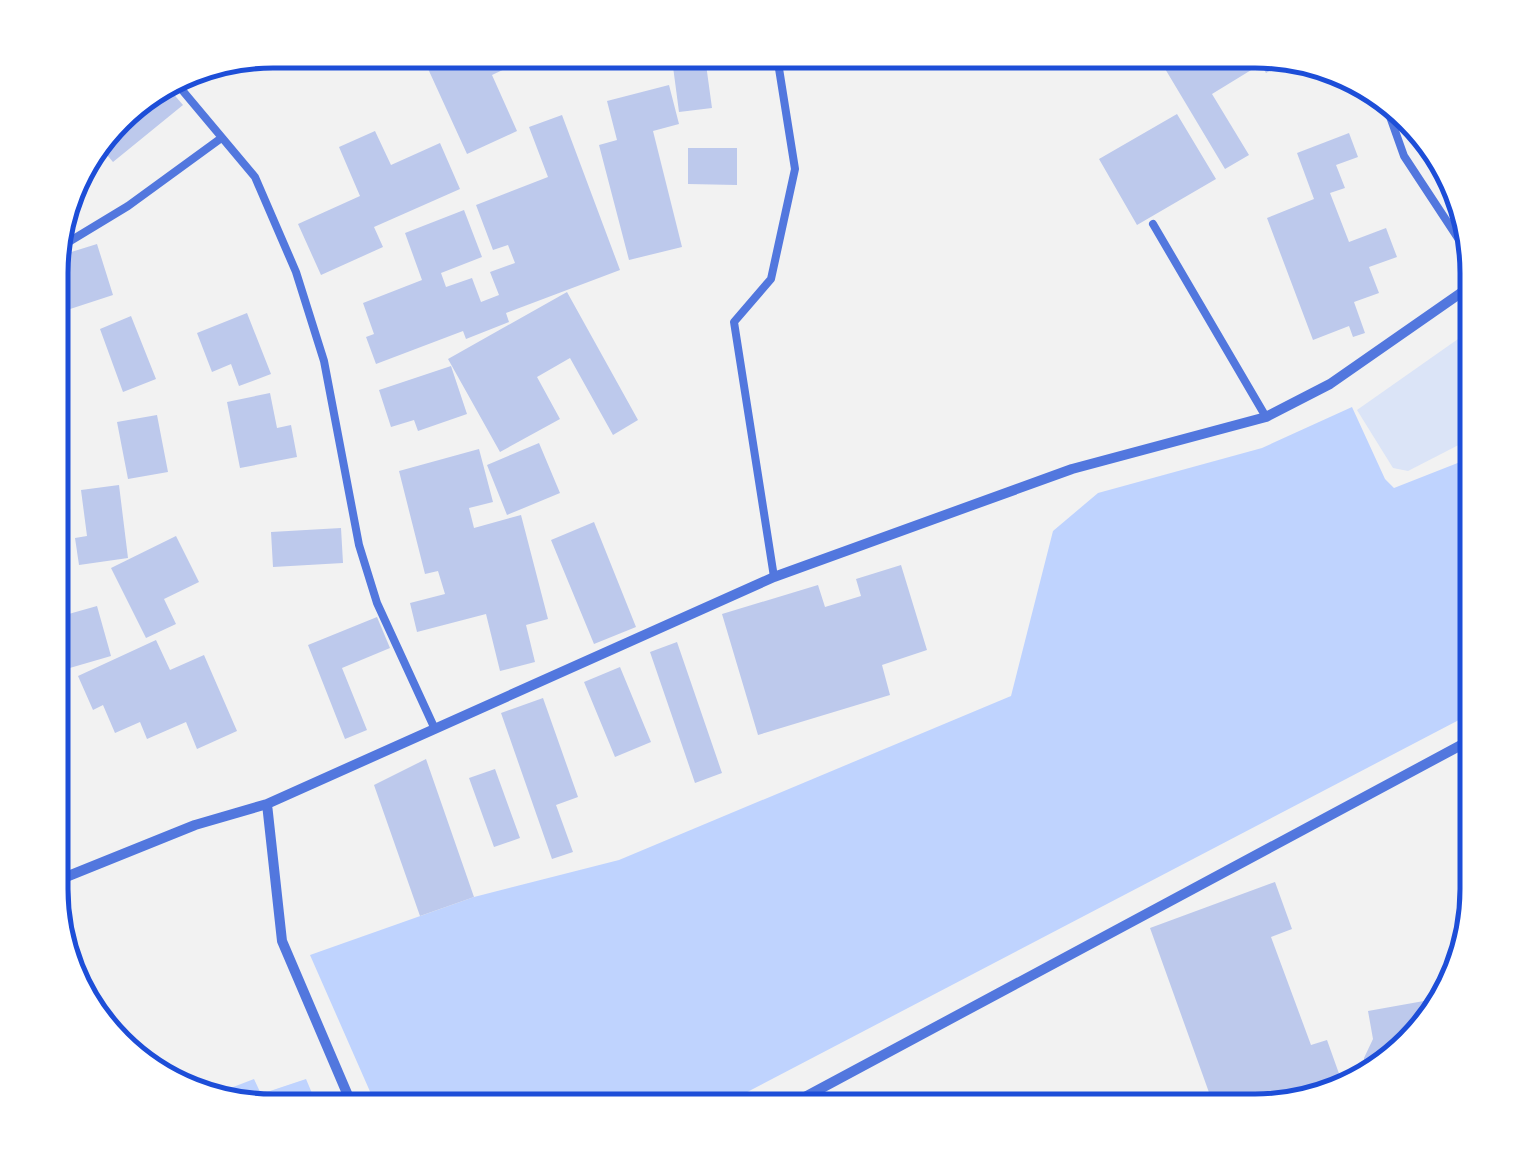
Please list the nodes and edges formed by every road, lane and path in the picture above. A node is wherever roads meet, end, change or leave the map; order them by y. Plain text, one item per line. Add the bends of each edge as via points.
1 (779, 68) edge
2 (181, 89) edge
3 (1389, 117) edge
4 (220, 139) junction
5 (1153, 224) dead end
6 (1458, 238) edge
7 (70, 241) edge
8 (1460, 293) edge
9 (1266, 417) junction
10 (774, 578) junction
11 (434, 727) junction
12 (1460, 746) edge
13 (267, 804) junction
14 (68, 876) edge
15 (347, 1094) edge
16 (822, 1094) edge

1 - 10 lane via 795,170 771,279 734,322
2 - 4 lane
3 - 6 lane via 1404,156
4 - 7 lane
4 - 11 lane via 254,177 296,272 324,360 358,544 377,603
5 - 9 lane
8 - 9 street via 1330,384
9 - 10 street via 1072,469
10 - 11 street
11 - 13 street
12 - 16 street
13 - 14 street via 195,824
13 - 15 street via 282,941

